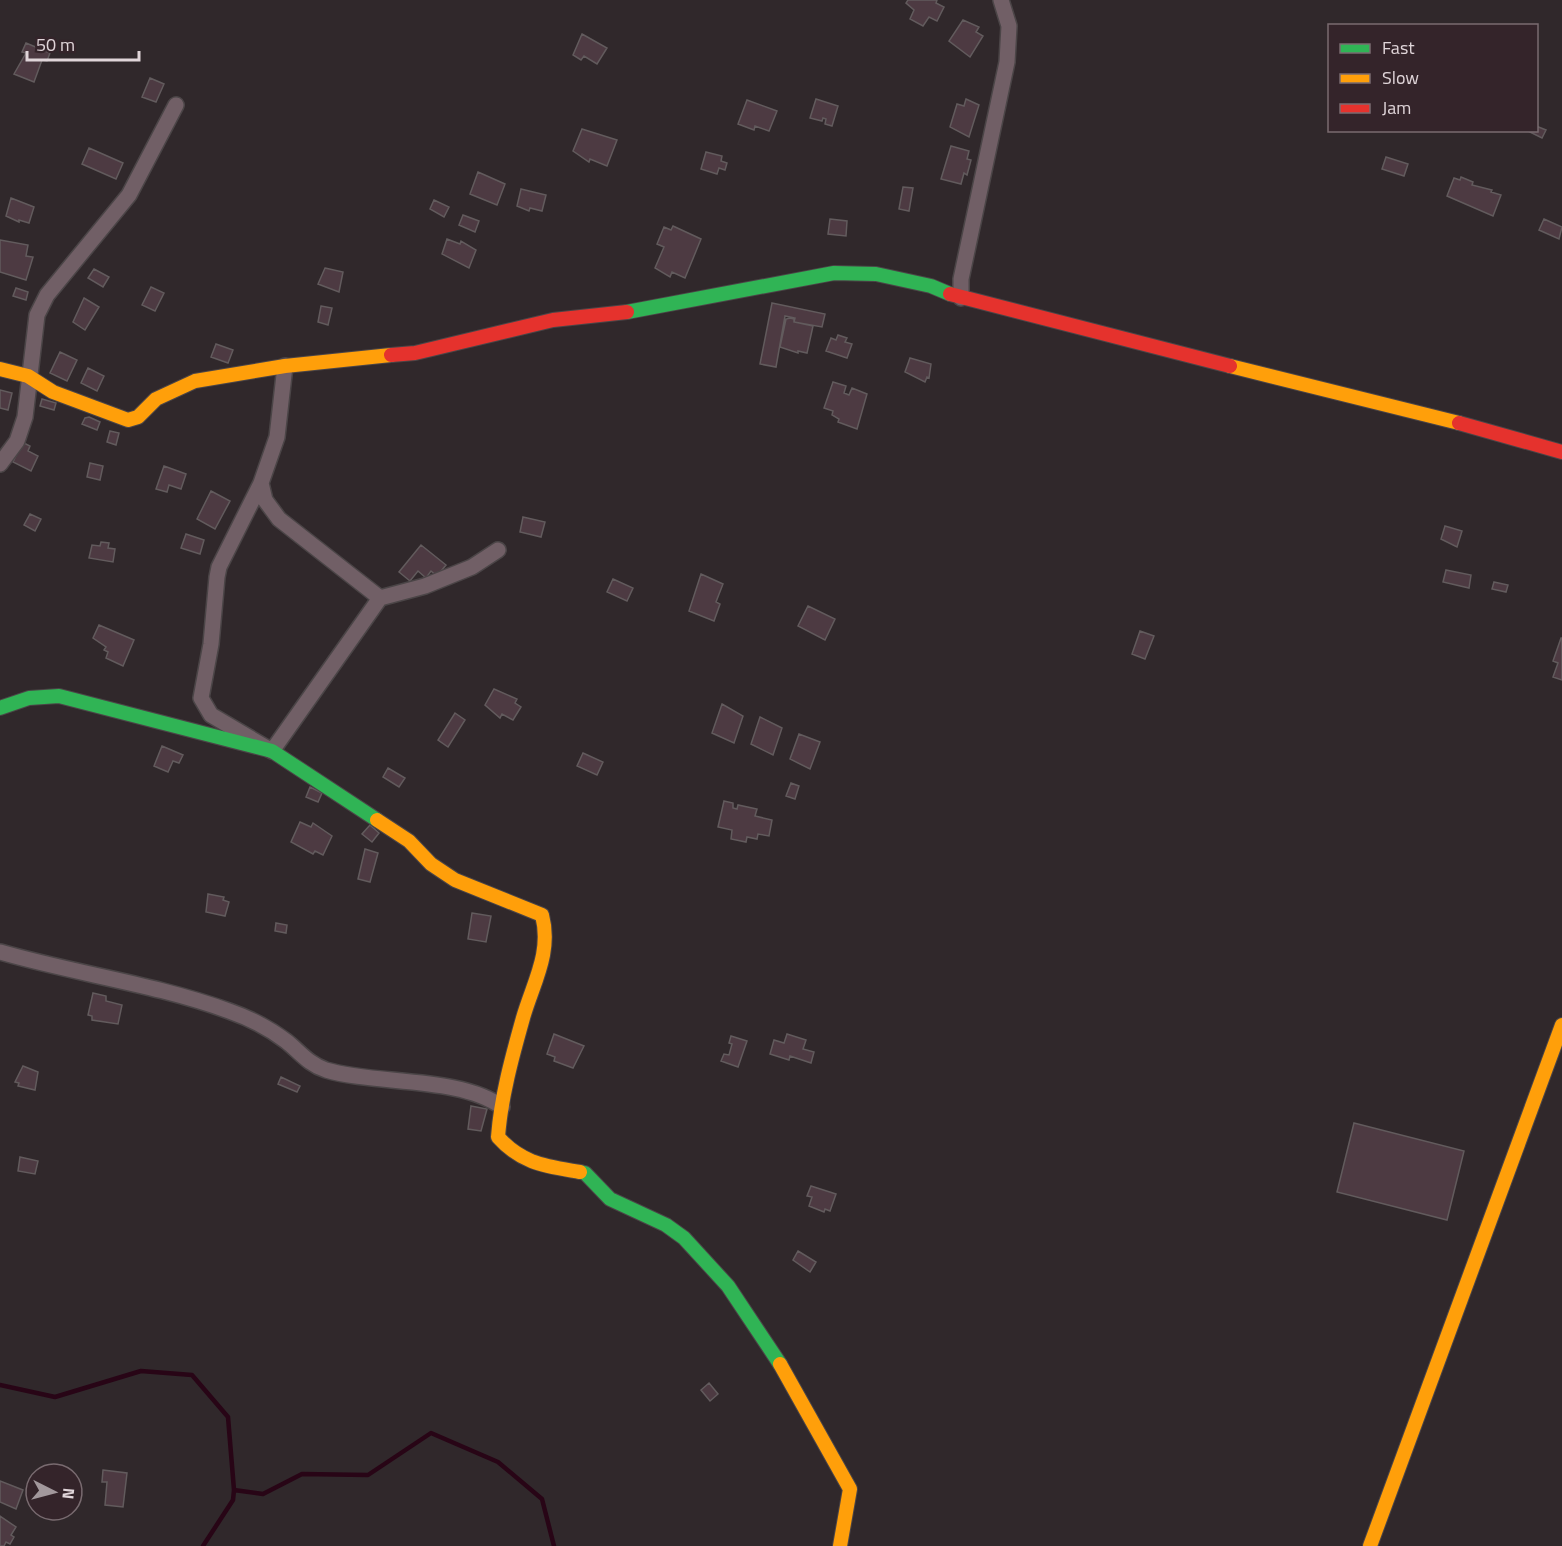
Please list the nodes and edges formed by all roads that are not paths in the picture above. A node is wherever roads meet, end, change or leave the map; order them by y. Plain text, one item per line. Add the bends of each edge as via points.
1 (1001, 1) edge
2 (176, 105) dead end
3 (961, 298) junction
4 (285, 366) junction
5 (0, 369) edge
6 (28, 376) junction
7 (1562, 452) edge
8 (0, 464) edge
9 (261, 483) junction
10 (498, 550) dead end
11 (380, 598) junction
12 (0, 708) edge
13 (272, 750) junction
14 (0, 952) edge
15 (1562, 1025) edge
16 (502, 1107) junction
17 (840, 1546) edge
18 (1370, 1546) edge

1 - 3 street via 1009,26 1007,62 961,279
2 - 6 street via 129,195 47,295 37,315
3 - 4 street via 899,278 834,273 605,316 530,324 415,353
3 - 7 street via 1330,393 1415,411
4 - 6 street via 195,381 156,399 138,417 128,420 53,392
4 - 9 street via 277,437
5 - 6 street
6 - 8 street via 26,417 17,441
9 - 11 street via 265,500 279,519
9 - 13 street via 219,567 201,698 211,715
10 - 11 street via 472,567
11 - 13 street
12 - 13 street via 18,699 59,696
13 - 16 street via 409,841 431,864 455,880 542,915 548,929 546,951 523,1017
14 - 16 street via 230,1011 269,1030 303,1059 325,1070 433,1084 492,1099
15 - 18 street
16 - 17 street via 498,1137 511,1152 536,1164 585,1173 610,1199 666,1225 684,1238 728,1286 776,1357 850,1489

